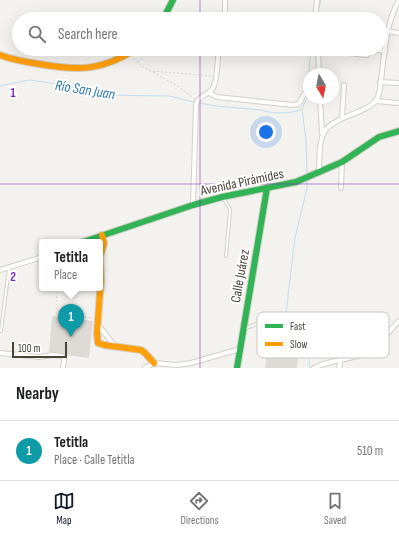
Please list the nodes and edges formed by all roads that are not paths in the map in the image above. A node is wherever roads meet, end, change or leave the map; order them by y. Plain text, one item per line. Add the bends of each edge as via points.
1 (174, 0) edge
2 (225, 0) edge
3 (317, 0) edge
4 (399, 0) edge
5 (167, 12) edge
6 (225, 12) edge
7 (316, 12) edge
8 (387, 32) joint
9 (399, 33) edge
10 (0, 55) edge
11 (126, 56) edge
12 (218, 56) edge
13 (318, 56) edge
14 (384, 56) edge
15 (10, 59) junction
16 (0, 62) edge
17 (319, 68) edge
18 (380, 82) junction
19 (399, 83) edge
20 (344, 85) dead end
21 (209, 93) junction
22 (303, 96) edge
23 (375, 101) junction
24 (399, 103) edge
25 (320, 104) edge
26 (342, 117) junction
27 (399, 131) edge
28 (322, 133) junction
29 (342, 162) junction
30 (319, 171) junction
31 (267, 188) junction
32 (341, 188) dead end
33 (222, 197) junction
34 (193, 205) junction
35 (102, 235) junction
36 (91, 239) edge
37 (103, 246) edge
38 (226, 256) dead end
39 (39, 257) edge
40 (9, 268) junction
41 (0, 270) edge
42 (101, 291) edge
43 (399, 321) edge
44 (99, 322) junction
45 (257, 324) edge
46 (244, 329) junction
47 (1, 331) edge
48 (389, 331) edge
49 (116, 346) junction
50 (240, 349) junction
51 (0, 353) edge
52 (345, 358) edge
53 (341, 359) junction
54 (154, 363) junction
55 (63, 368) edge
56 (145, 368) edge
57 (237, 368) edge
58 (314, 368) edge
59 (339, 368) edge

1 - 5 main road
2 - 6 street
3 - 7 street
4 - 8 street
8 - 9 street
10 - 15 main road
11 - 15 main road via 102,66 75,70
12 - 21 street via 215,84
13 - 17 street
14 - 18 street
15 - 16 main road
18 - 19 street
18 - 23 street
20 - 26 street
21 - 22 street via 217,97 294,105 299,104
21 - 34 street via 201,96 195,108
23 - 24 street
23 - 26 street via 367,108
25 - 28 street
26 - 28 street
27 - 29 main road, Avenida Pirámides via 379,137
28 - 30 street
29 - 30 main road, Avenida Pirámides
29 - 32 street
30 - 31 main road, Avenida Pirámides via 296,182
31 - 33 main road, Avenida Pirámides
31 - 46 main road, Calle Juárez
33 - 34 main road, Avenida Pirámides
33 - 38 lane via 230,208
34 - 35 main road, Avenida Pirámides
35 - 36 main road, Avenida Pirámides
35 - 37 main road
39 - 40 street
40 - 41 street
40 - 47 lane
42 - 44 main road
43 - 48 street
44 - 49 street
44 - 49 main road via 98,344
45 - 46 lane
46 - 50 main road, Calle Juárez
49 - 54 main road via 142,350
50 - 54 street via 191,363
50 - 57 main road, Calle Juárez
51 - 55 street via 39,358 62,356
52 - 53 street
53 - 58 street
53 - 59 street
54 - 56 street

